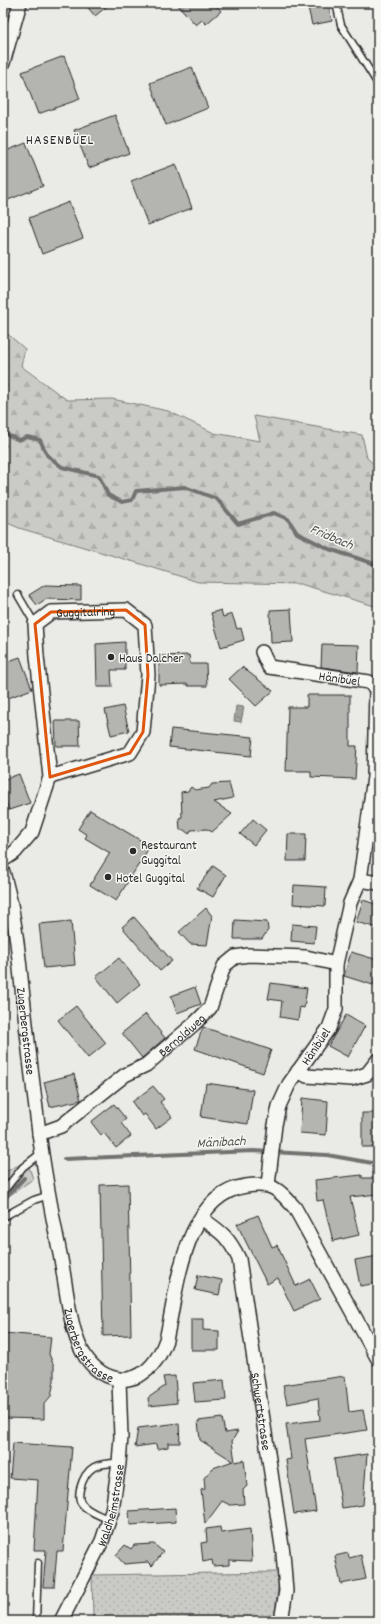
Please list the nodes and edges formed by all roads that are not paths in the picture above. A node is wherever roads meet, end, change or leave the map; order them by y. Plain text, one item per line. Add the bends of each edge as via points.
1 (20, 3) edge
2 (336, 3) edge
3 (3, 63) edge
4 (378, 84) edge
5 (18, 595) dead end
6 (35, 624) junction
7 (262, 652) dead end
8 (50, 777) junction
9 (3, 860) edge
10 (3, 872) edge
11 (360, 880) junction
12 (378, 883) edge
13 (336, 964) junction
14 (378, 1060) edge
15 (298, 1071) junction
16 (39, 1134) junction
17 (42, 1154) junction
18 (268, 1185) junction
19 (3, 1192) edge
20 (49, 1195) junction
21 (3, 1217) edge
22 (201, 1218) junction
23 (378, 1359) edge
24 (119, 1380) junction
25 (119, 1463) junction
26 (109, 1520) junction
27 (38, 1563) dead end
28 (36, 1621) edge
29 (61, 1621) edge
30 (281, 1621) edge

1 - 3 street
2 - 4 lane via 341,25
5 - 6 lane
6 - 8 street
6 - 8 street, Guggitalring via 51,612 126,610 145,624 148,675 144,732 130,753
7 - 11 street, Hänibüel via 269,667 369,682 376,689 374,777
8 - 9 street via 32,832 15,852
10 - 16 street, Zugerbergstrasse via 18,948
11 - 12 street
11 - 13 street, Hänibüel via 350,903
13 - 15 street, Hänibüel via 336,1008 329,1028
13 - 16 street, Bernoldweg via 306,958 248,955 235,957 224,966 210,1008 194,1024 146,1066 126,1075 61,1126
14 - 15 street, Hänibüel via 367,1074 351,1079 307,1076
15 - 18 street, Hänibüel via 279,1106
16 - 17 street, Zugerbergstrasse
17 - 19 lane via 23,1167
17 - 20 street, Zugerbergstrasse
18 - 22 street, Zugerbergstrasse via 238,1187 210,1205
18 - 23 street via 281,1193 295,1208
20 - 21 lane
20 - 24 street, Zugerbergstrasse via 72,1317 82,1350 100,1372
22 - 24 street, Zugerbergstrasse via 184,1252 162,1351 144,1373
22 - 30 street, Schwertstrasse via 231,1242 239,1259 283,1553 286,1591
24 - 25 street, Waldheimstrasse
25 - 26 street, Waldheimstrasse
25 - 26 lane via 98,1465 87,1471 79,1495 80,1503 87,1509
26 - 29 street, Waldheimstrasse via 102,1541
27 - 28 lane

